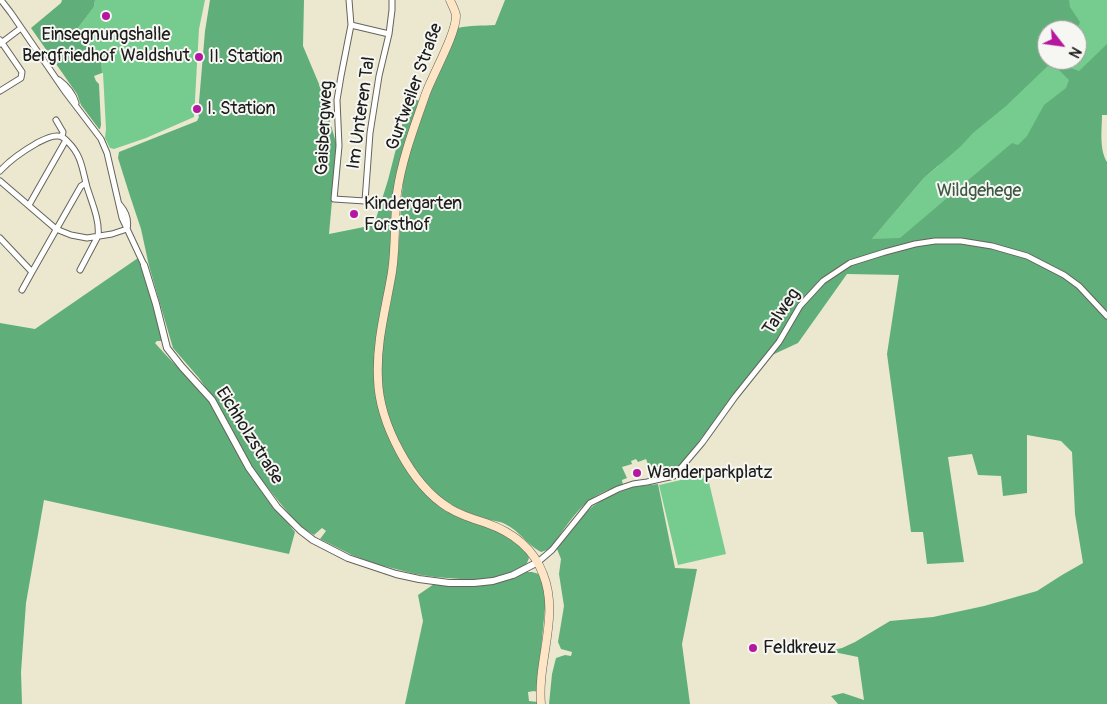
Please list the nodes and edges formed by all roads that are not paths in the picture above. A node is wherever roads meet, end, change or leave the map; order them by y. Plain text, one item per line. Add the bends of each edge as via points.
1 (1, 0) edge
2 (349, 0) edge
3 (392, 0) edge
4 (450, 0) edge
5 (351, 25) junction
6 (21, 28) junction
7 (389, 34) junction
8 (1, 42) edge
9 (0, 91) edge
10 (56, 120) dead end
11 (64, 138) junction
12 (0, 172) edge
13 (0, 181) edge
14 (86, 183) junction
15 (334, 199) joint
16 (29, 205) junction
17 (56, 229) junction
18 (127, 230) junction
19 (98, 236) junction
20 (0, 238) edge
21 (144, 265) joint
22 (80, 270) dead end
23 (32, 272) junction
24 (22, 290) dead end
25 (1107, 316) edge
26 (538, 562) junction
27 (541, 704) edge

1 - 6 street
2 - 5 street, Gaisbergweg
3 - 7 street, Im Unteren Tal
4 - 26 main road, Gurtweiler Straße via 456,16 453,30 427,90 402,170 393,270 379,342 378,382 383,408 399,452 423,486 449,508 498,527 516,538
5 - 7 street
5 - 15 street, Gaisbergweg via 337,100 339,146
6 - 8 street
6 - 18 street, Eichholzstraße via 100,139 118,202 129,223
7 - 15 street, Im Unteren Tal via 370,133 365,201
8 - 9 street via 22,72 21,78
10 - 11 street
11 - 12 street via 57,135 47,138 14,158
11 - 14 street via 80,158
11 - 16 street
13 - 16 street
14 - 17 street via 81,186
14 - 19 street
16 - 17 street
17 - 19 street via 87,238
17 - 23 street
18 - 19 street
18 - 21 street, Eichholzstraße
19 - 22 street
20 - 23 street
21 - 26 street, Eichholzstraße via 166,348 212,400 249,468 277,508 313,540 348,558 396,574 449,583 493,581
23 - 24 street
25 - 26 street, Talweg via 1064,275 1027,256 992,246 935,241 850,263 823,281 800,306 779,342 674,476 633,484 590,503 552,550
26 - 27 main road, Gurtweiler Straße via 547,583 550,606

